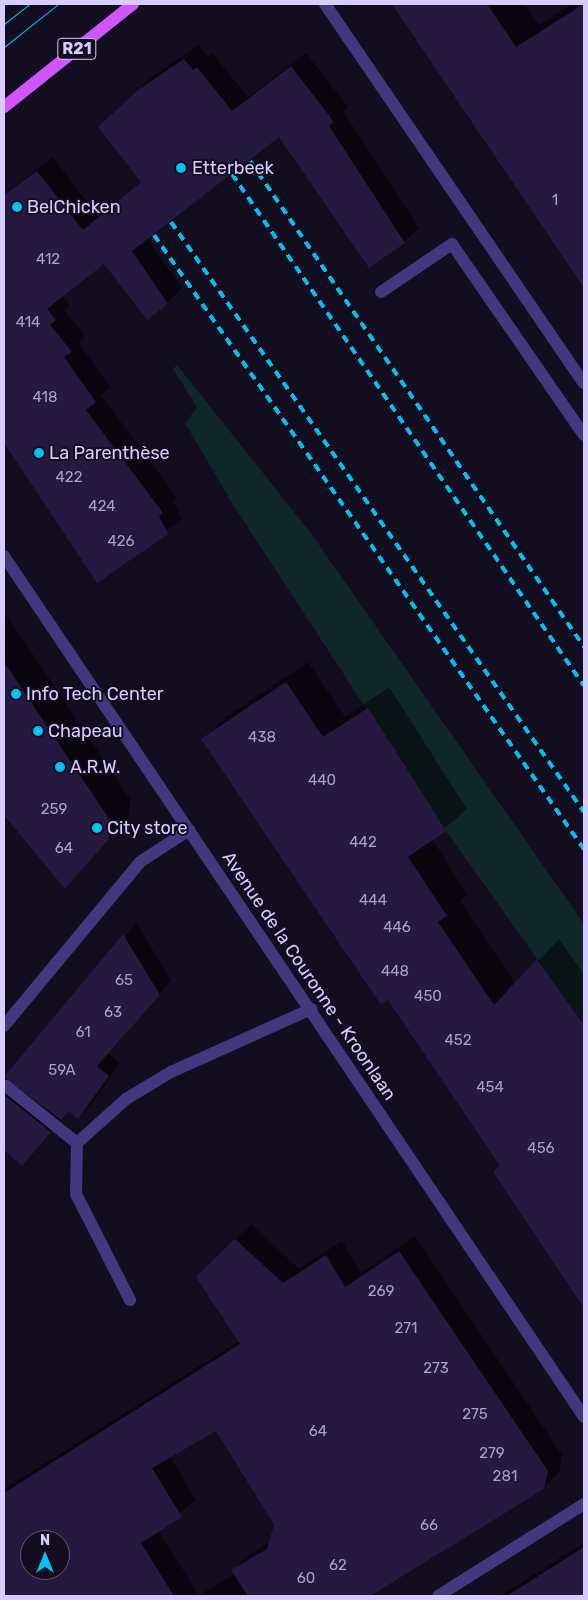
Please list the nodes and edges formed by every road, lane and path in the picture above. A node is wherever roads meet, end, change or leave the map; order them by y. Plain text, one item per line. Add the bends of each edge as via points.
1 (133, 4) edge
2 (325, 4) edge
3 (4, 107) edge
4 (381, 292) dead end
5 (584, 383) edge
6 (584, 434) edge
7 (4, 556) edge
8 (189, 830) junction
9 (311, 1009) junction
10 (4, 1026) edge
11 (6, 1086) dead end
12 (77, 1143) junction
13 (130, 1300) dead end
14 (584, 1417) edge
15 (584, 1504) edge
16 (438, 1596) edge

1 - 3 main road, R21
2 - 5 street
4 - 6 street via 452,244
7 - 8 street, Avenue de la Couronne - Kroonlaan
8 - 9 street, Avenue de la Couronne - Kroonlaan
8 - 10 street via 140,862
9 - 12 street via 171,1072 126,1098
9 - 14 street, Avenue de la Couronne - Kroonlaan
11 - 12 street
12 - 13 street via 76,1194
15 - 16 street

